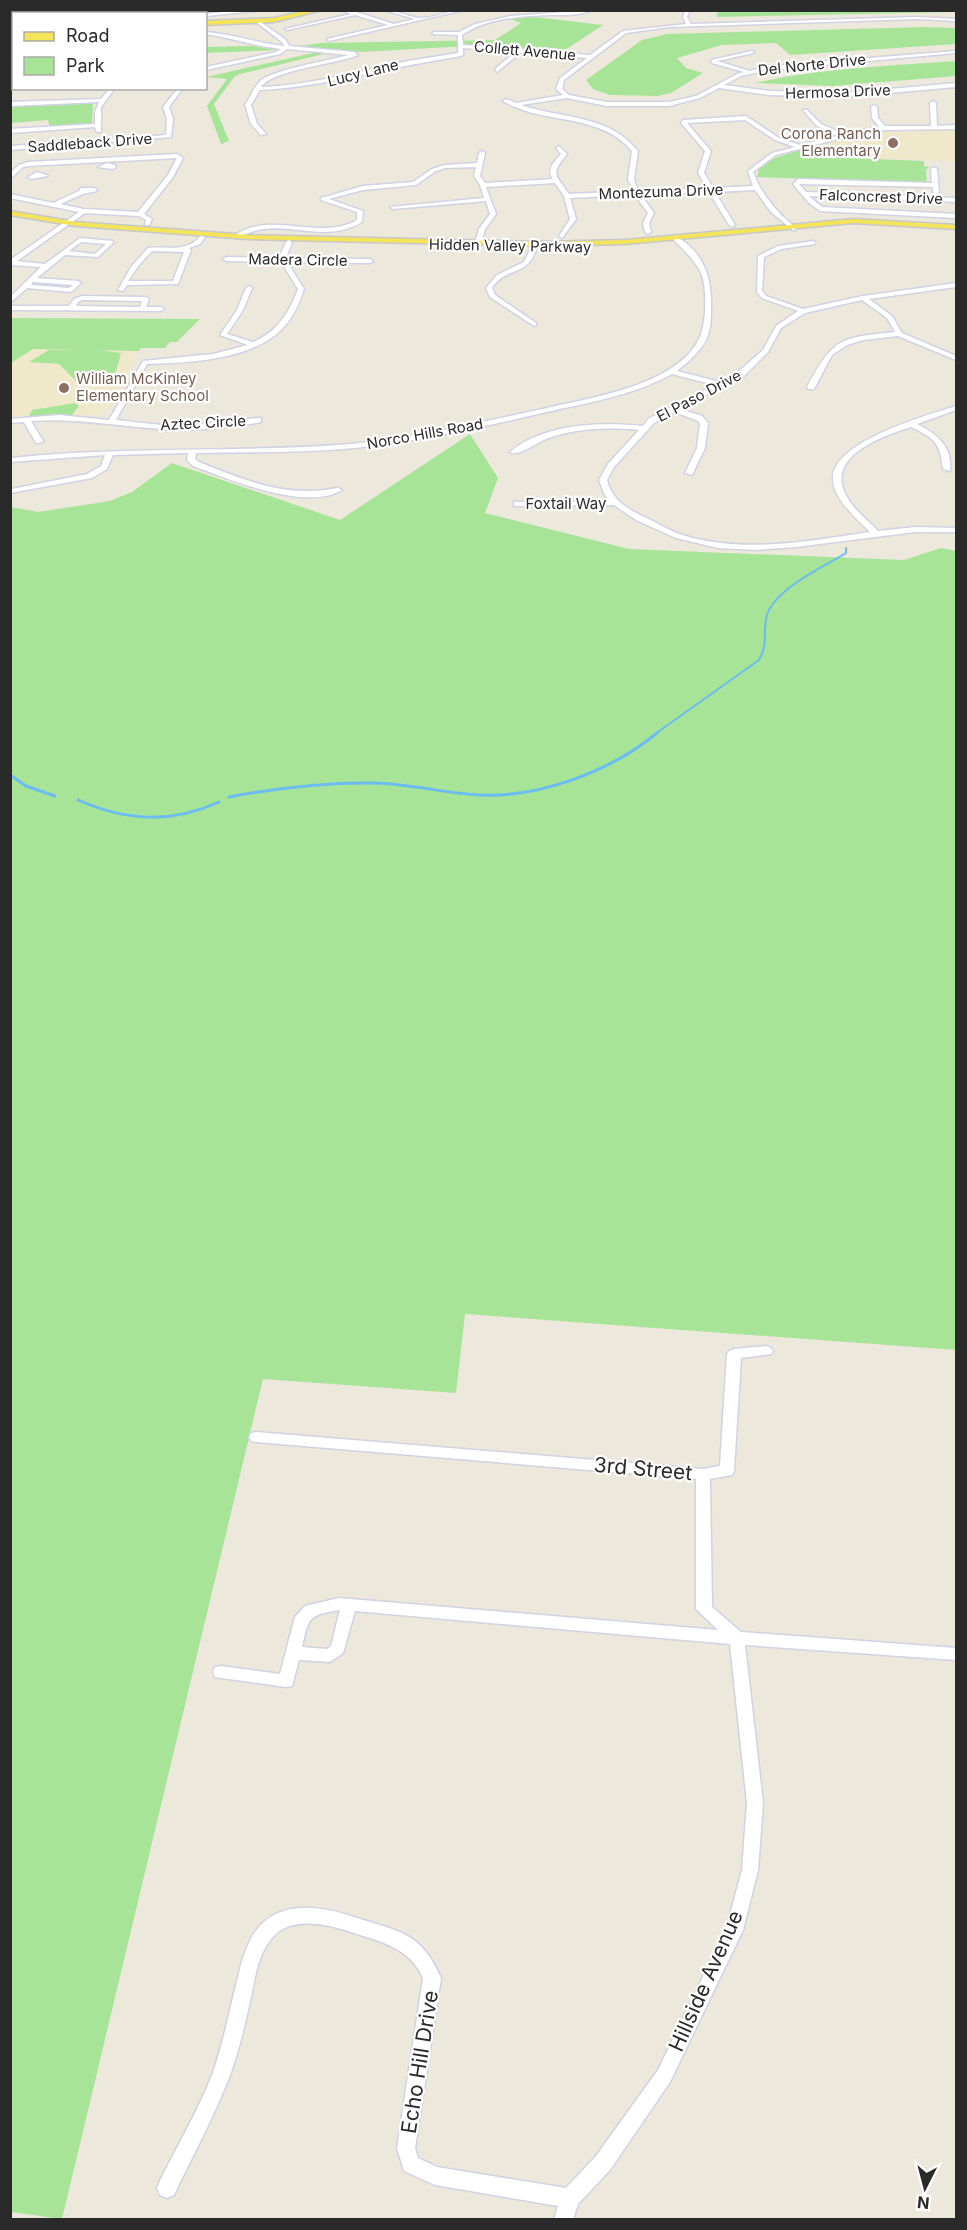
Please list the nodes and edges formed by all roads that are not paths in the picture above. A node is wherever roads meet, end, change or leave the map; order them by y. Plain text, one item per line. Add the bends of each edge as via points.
1 (262, 10) edge
2 (319, 10) edge
3 (342, 10) edge
4 (386, 10) edge
5 (462, 10) edge
6 (590, 10) edge
7 (688, 10) edge
8 (207, 15) edge
9 (357, 15) junction
10 (421, 20) junction
11 (957, 20) edge
12 (258, 21) junction
13 (207, 23) edge
14 (440, 23) dead end
15 (396, 25) junction
16 (689, 25) junction
17 (287, 29) dead end
18 (412, 30) dead end
19 (207, 33) edge
20 (434, 33) dead end
21 (460, 34) junction
22 (329, 40) dead end
23 (460, 46) junction
24 (287, 47) junction
25 (521, 50) junction
26 (752, 52) dead end
27 (957, 52) edge
28 (591, 57) junction
29 (207, 68) edge
30 (497, 70) dead end
31 (748, 72) junction
32 (957, 85) edge
33 (719, 86) junction
34 (256, 89) junction
35 (111, 90) edge
36 (179, 90) edge
37 (769, 93) junction
38 (567, 96) junction
39 (765, 99) dead end
40 (99, 100) junction
41 (506, 101) dead end
42 (933, 103) dead end
43 (13, 104) edge
44 (514, 105) junction
45 (874, 107) dead end
46 (805, 111) dead end
47 (97, 126) junction
48 (934, 127) junction
49 (957, 127) edge
50 (883, 129) junction
51 (10, 131) edge
52 (263, 134) dead end
53 (843, 136) junction
54 (102, 143) junction
55 (798, 146) junction
56 (10, 148) edge
57 (559, 148) dead end
58 (482, 153) dead end
59 (479, 165) junction
60 (934, 169) dead end
61 (12, 176) edge
62 (32, 176) dead end
63 (556, 181) junction
64 (483, 184) junction
65 (935, 185) junction
66 (756, 188) junction
67 (708, 190) junction
68 (82, 192) dead end
69 (636, 192) junction
70 (805, 194) junction
71 (10, 196) edge
72 (567, 196) junction
73 (489, 199) junction
74 (938, 199) junction
75 (957, 200) edge
76 (54, 205) junction
77 (393, 207) dead end
78 (84, 211) junction
79 (930, 213) junction
80 (140, 214) junction
81 (10, 215) edge
82 (957, 216) edge
83 (66, 224) junction
84 (147, 224) dead end
85 (732, 225) dead end
86 (925, 225) junction
87 (791, 227) junction
88 (957, 228) edge
89 (181, 232) junction
90 (648, 232) dead end
91 (237, 236) junction
92 (562, 236) dead end
93 (248, 237) junction
94 (201, 238) junction
95 (336, 240) junction
96 (677, 240) junction
97 (289, 242) junction
98 (478, 243) junction
99 (813, 243) dead end
100 (187, 247) junction
101 (534, 247) junction
102 (65, 253) junction
103 (226, 259) dead end
104 (282, 259) junction
105 (370, 261) dead end
106 (11, 263) edge
107 (46, 266) junction
108 (31, 280) junction
109 (957, 285) edge
110 (25, 286) junction
111 (249, 288) dead end
112 (863, 298) junction
113 (10, 302) edge
114 (10, 308) edge
115 (160, 309) dead end
116 (803, 311) junction
117 (534, 324) dead end
118 (899, 334) junction
119 (252, 344) junction
120 (957, 358) edge
121 (670, 371) junction
122 (724, 385) junction
123 (811, 387) dead end
124 (957, 408) edge
125 (674, 409) junction
126 (27, 419) junction
127 (112, 420) junction
128 (258, 420) dead end
129 (10, 421) edge
130 (913, 425) junction
131 (645, 428) junction
132 (39, 441) dead end
133 (192, 451) junction
134 (514, 452) dead end
135 (110, 453) junction
136 (10, 460) edge
137 (946, 469) dead end
138 (688, 473) dead end
139 (338, 490) dead end
140 (12, 491) dead end
141 (615, 503) junction
142 (517, 504) dead end
143 (957, 530) edge
144 (875, 532) junction
145 (766, 1351) dead end
146 (256, 1437) dead end
147 (703, 1474) junction
148 (349, 1605) junction
149 (737, 1638) junction
150 (292, 1653) junction
151 (957, 1654) edge
152 (221, 1672) dead end
153 (167, 2188) dead end
154 (570, 2198) junction
155 (563, 2220) edge

1 - 8 street
2 - 12 main road
3 - 9 street
4 - 10 street
5 - 10 street
6 - 21 street via 580,14 518,16 472,27
7 - 16 street via 685,17
9 - 15 street
9 - 17 street
10 - 14 street
10 - 15 street
11 - 16 street
12 - 13 main road
12 - 24 street
15 - 18 street
15 - 22 street
16 - 28 street via 625,32
19 - 24 street
20 - 21 street
21 - 23 street
23 - 25 street, Collett Avenue
23 - 34 street, Lucy Lane via 461,54 413,60 315,86
24 - 29 street via 278,53
24 - 34 street via 354,55 275,75
25 - 28 street, Collett Avenue
25 - 30 street
26 - 31 street via 714,60
27 - 31 street, Del Norte Drive
28 - 38 street via 562,79 559,89
31 - 33 street, Del Norte Drive
32 - 37 street, Hermosa Drive via 845,95
33 - 37 street, Hermosa Drive
33 - 38 street, Del Norte Drive via 682,102 653,105 607,104
34 - 52 street via 248,105 254,124
35 - 40 street
36 - 54 street, Saddleback Drive via 166,107 169,136
37 - 39 street
38 - 44 street
40 - 43 street
40 - 47 street
41 - 44 street
42 - 48 street
44 - 69 street via 552,117 591,123 627,139 635,151 629,182
45 - 50 street via 875,118
46 - 53 street via 819,125
47 - 51 street
47 - 54 street
48 - 49 street
48 - 50 street
50 - 53 street
53 - 55 street
54 - 56 street, Saddleback Drive
55 - 66 street via 774,154 750,172
55 - 67 street via 777,139 746,118 683,122 708,151 701,173
57 - 63 street via 564,154 553,167
58 - 59 street
59 - 64 street via 477,176
59 - 91 street via 444,166 414,184 363,188 323,199 360,211 362,217 357,223 344,229 266,228
60 - 65 street
61 - 62 street
61 - 80 street via 28,164 180,158 171,176
63 - 64 street
63 - 72 street
64 - 73 street
65 - 70 street via 798,181 799,190
65 - 74 street
66 - 67 street, Montezuma Drive
66 - 87 street
67 - 69 street, Montezuma Drive
67 - 85 street
68 - 76 street
69 - 72 street, Montezuma Drive
69 - 90 street via 651,213 646,223
70 - 74 street, Falconcrest Drive
70 - 79 street via 820,209
71 - 76 street
72 - 92 street via 573,219
73 - 77 street
73 - 98 street via 493,214
74 - 75 street, Falconcrest Drive
76 - 78 street
78 - 80 street
78 - 83 street
79 - 82 street
79 - 86 street
80 - 84 street via 149,219
81 - 83 main road
83 - 89 main road, Hidden Valley Parkway
83 - 94 main road, Hidden Valley Parkway
83 - 106 street
86 - 87 main road, Hidden Valley Parkway
86 - 88 main road, Hidden Valley Parkway
87 - 96 main road, Hidden Valley Parkway
89 - 91 main road, Hidden Valley Parkway
89 - 94 main road
91 - 93 main road, Hidden Valley Parkway
93 - 95 main road, Hidden Valley Parkway
93 - 97 main road
94 - 97 main road, Hidden Valley Parkway
94 - 100 street
95 - 97 main road
95 - 98 main road, Hidden Valley Parkway
96 - 98 main road, Hidden Valley Parkway
96 - 101 main road, Hidden Valley Parkway via 599,247
96 - 121 street, Norco Hills Road via 702,264 710,282 702,340 695,351
97 - 101 main road, Hidden Valley Parkway
97 - 104 street
99 - 116 street via 780,247 760,256 759,291 764,297
100 - 100 street via 150,249 133,266 123,287 176,283
101 - 117 street via 527,264 494,280 489,288 492,296
102 - 102 street via 96,256 111,243 80,240
102 - 107 street
103 - 104 street, Madera Circle
104 - 105 street, Madera Circle
104 - 119 street via 302,289 295,308 282,325
106 - 107 street
107 - 108 street
108 - 110 street
108 - 110 street via 78,283 71,290
109 - 112 street, El Paso Drive
110 - 113 street
111 - 119 street via 223,335
112 - 116 street, El Paso Drive
112 - 118 street via 890,317
114 - 115 street
116 - 122 street, El Paso Drive via 778,327 756,363
118 - 120 street
118 - 123 street via 840,346 830,354
119 - 127 street via 199,359 145,362
121 - 122 street
121 - 133 street, Norco Hills Road via 610,395 416,438 325,448
122 - 125 street, El Paso Drive
124 - 130 street
125 - 131 street, El Paso Drive
125 - 138 street via 704,423 701,448
126 - 127 street, Aztec Circle
126 - 129 street, Aztec Circle
126 - 132 street
127 - 128 street, Aztec Circle via 162,427
130 - 137 street via 938,438 943,445
130 - 144 street via 853,449 839,469 840,493
131 - 134 street via 585,427 545,437
131 - 141 street, El Paso Drive via 606,473 604,488
133 - 135 street, Norco Hills Road
133 - 139 street via 191,460 196,464 273,491 308,495
135 - 136 street, Norco Hills Road
135 - 140 street via 104,468 89,476
141 - 142 street, Foxtail Way
141 - 144 street via 664,531 737,548 789,547
143 - 144 street
145 - 147 street via 734,1354 728,1471
146 - 147 street, 3rd Street
147 - 149 street, 3rd Street via 704,1609
148 - 149 street
148 - 150 street via 310,1610 300,1621
148 - 150 street via 338,1649 330,1656
149 - 151 street
149 - 154 street, Hillside Avenue via 755,1803 750,1869 734,1930 664,2076 603,2163
150 - 152 street via 286,1681
153 - 154 street, Echo Hill Drive via 220,2076 260,1941 280,1919 302,1915 353,1924 406,1943 425,1958 432,1978 406,2148 411,2164 435,2176
154 - 155 street, Hillside Avenue

